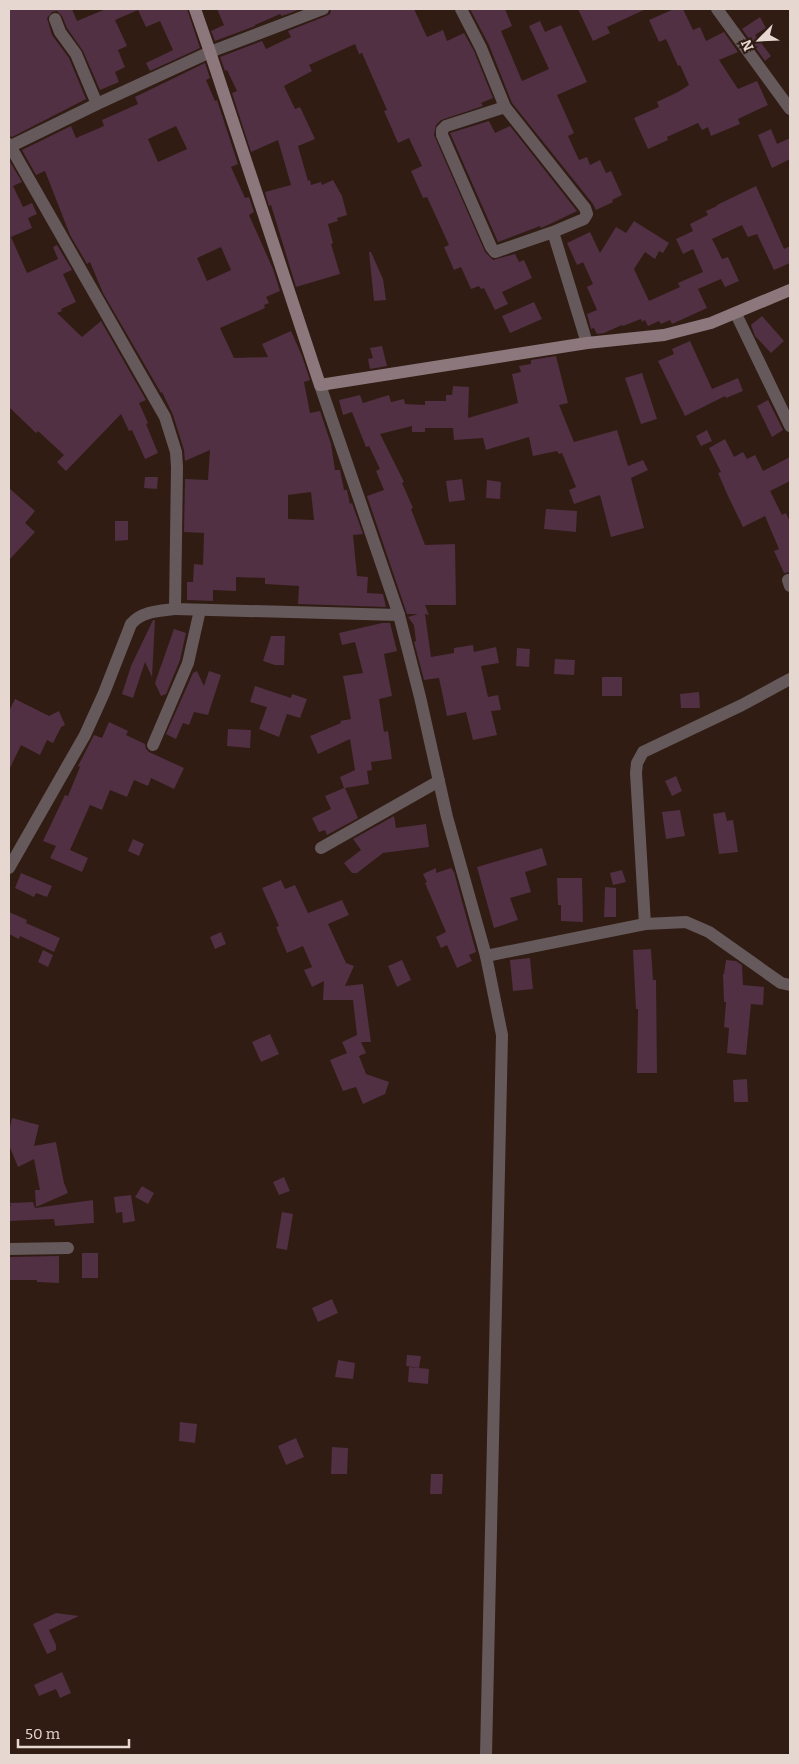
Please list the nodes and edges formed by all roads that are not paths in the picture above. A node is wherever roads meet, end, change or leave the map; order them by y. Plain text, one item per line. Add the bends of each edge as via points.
1 (195, 9) edge
2 (323, 9) edge
3 (461, 9) edge
4 (717, 9) edge
5 (54, 18) dead end
6 (210, 52) junction
7 (97, 104) junction
8 (505, 107) junction
9 (790, 109) edge
10 (9, 146) edge
11 (552, 232) junction
12 (790, 290) edge
13 (736, 314) junction
14 (587, 343) junction
15 (320, 385) junction
16 (790, 426) edge
17 (175, 608) junction
18 (200, 610) junction
19 (399, 615) junction
20 (790, 680) edge
21 (153, 745) dead end
22 (439, 781) junction
23 (321, 848) dead end
24 (9, 868) edge
25 (645, 924) junction
26 (486, 956) junction
27 (790, 985) edge
28 (68, 1248) dead end
29 (9, 1249) edge
30 (486, 1755) edge

1 - 6 street
2 - 6 street
3 - 8 street
4 - 9 street
5 - 7 street via 76,54
6 - 7 street
6 - 15 street
7 - 10 street
8 - 11 street via 585,208 587,214 584,219
8 - 11 street via 446,126 442,135 495,252
10 - 17 street via 165,417 176,452 177,467
11 - 14 street
12 - 13 street
13 - 14 street via 664,335
13 - 16 street
14 - 15 street
15 - 19 street
17 - 18 street
17 - 24 street via 145,613 131,624 85,735
18 - 19 street
18 - 21 street via 188,663
19 - 22 street
20 - 25 street via 643,752 637,762
22 - 23 street
22 - 26 street
25 - 26 street
25 - 27 street via 686,922 709,932 781,983
26 - 30 street via 502,1035
28 - 29 street

